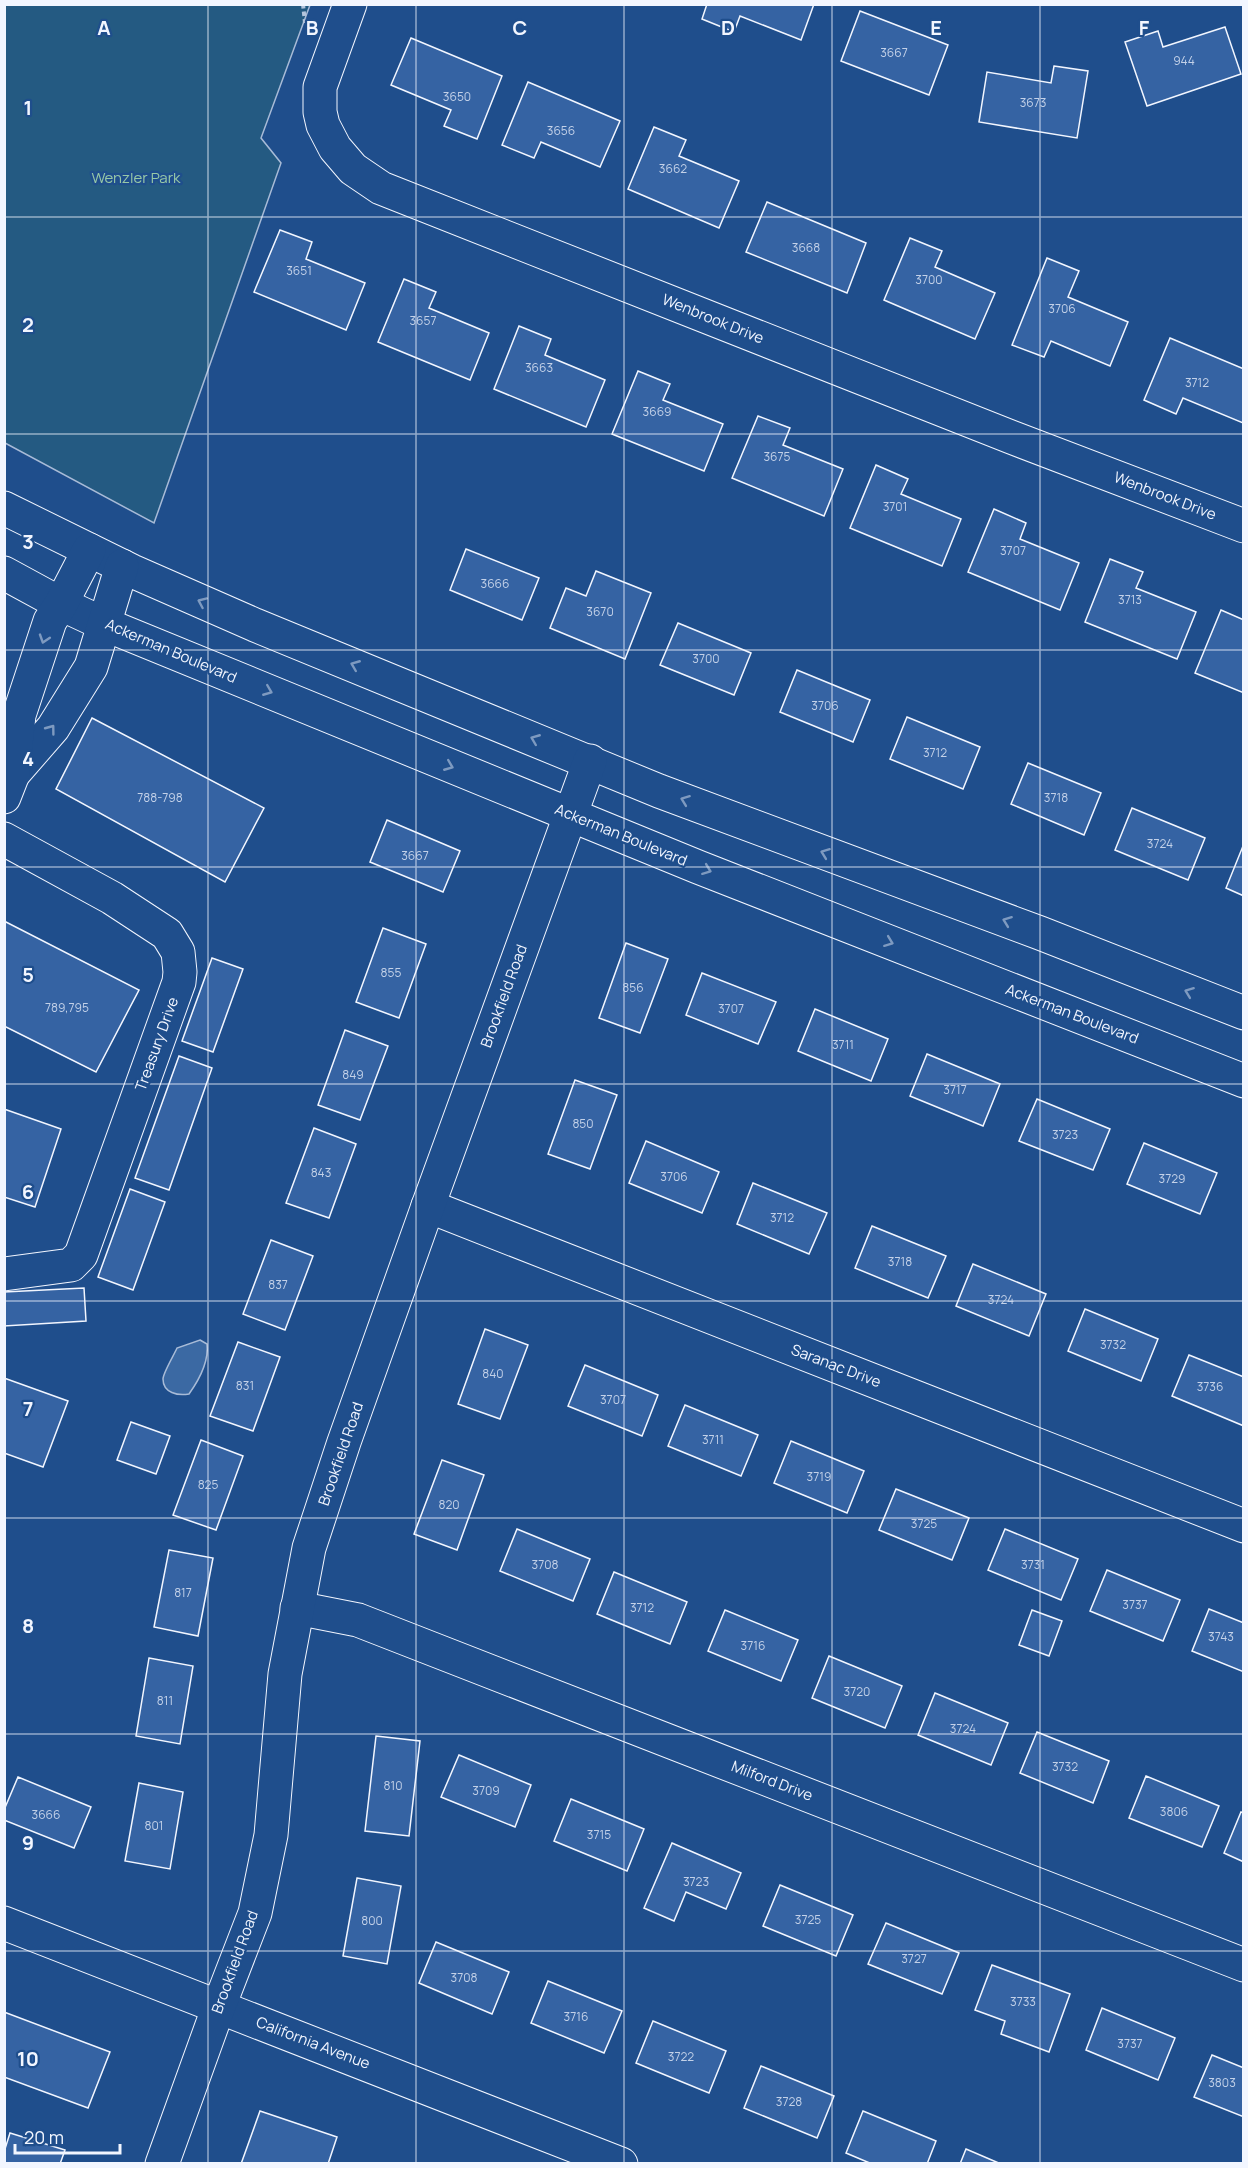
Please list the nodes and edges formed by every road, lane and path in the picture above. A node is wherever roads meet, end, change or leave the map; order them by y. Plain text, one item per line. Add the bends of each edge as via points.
1 (303, 4) edge
2 (350, 4) edge
3 (305, 29) dead end
4 (4, 508) edge
5 (1244, 526) edge
6 (89, 550) junction
7 (122, 566) junction
8 (4, 573) edge
9 (61, 604) junction
10 (104, 624) junction
11 (590, 761) junction
12 (9, 786) edge
13 (570, 814) junction
14 (4, 839) edge
15 (1244, 1013) edge
16 (1244, 1081) edge
17 (428, 1206) junction
18 (4, 1274) edge
19 (1244, 1526) edge
20 (297, 1608) junction
21 (4, 1923) edge
22 (1244, 1965) edge
23 (219, 2006) junction
24 (162, 2163) edge
25 (621, 2163) edge

1 - 3 path
2 - 5 street, Wenbrook Drive via 320,87 320,112 335,148 353,169 381,188
4 - 6 street
6 - 7 street
6 - 9 street
7 - 10 street
11 -> 7 street via 255,625
8 - 9 street, Ackerman Boulevard
9 - 10 street, Ackerman Boulevard
9 -> 12 street via 50,621 19,715
12 -> 10 street via 53,728 91,668
10 -> 13 street, Ackerman Boulevard
11 - 13 street, Brookfield Road
15 -> 11 street
13 -> 16 street, Ackerman Boulevard
13 - 17 street, Brookfield Road
14 - 18 street, Treasury Drive via 112,898 167,934 178,952 180,972 81,1256 71,1265
17 - 19 street, Saranac Drive
17 - 20 street, Brookfield Road via 313,1537
20 - 22 street, Milford Drive via 358,1620
20 - 23 street, Brookfield Road via 285,1674 271,1835 255,1913
21 - 23 street, California Avenue
23 - 24 street, Brookfield Road
23 - 25 street, California Avenue

